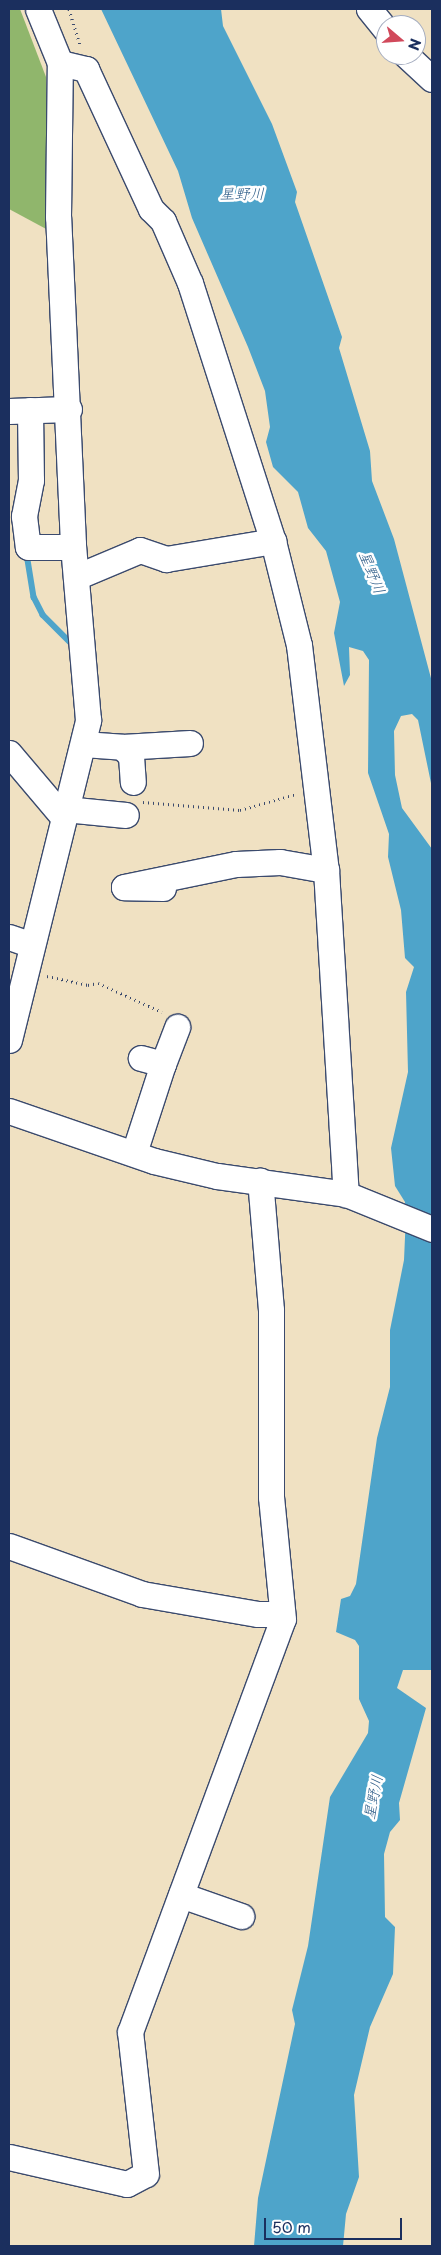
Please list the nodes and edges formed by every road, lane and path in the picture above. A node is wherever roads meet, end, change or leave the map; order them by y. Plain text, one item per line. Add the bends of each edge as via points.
1 (38, 9) edge
2 (68, 9) edge
3 (60, 63) junction
4 (417, 65) edge
5 (86, 69) junction
6 (432, 79) edge
7 (68, 408) junction
8 (19, 410) edge
9 (273, 541) junction
10 (18, 546) edge
11 (73, 546) junction
12 (76, 577) junction
13 (190, 743) dead end
14 (83, 744) junction
15 (122, 747) junction
16 (9, 753) edge
17 (316, 789) junction
18 (132, 800) junction
19 (64, 813) junction
20 (326, 870) junction
21 (163, 888) dead end
22 (20, 941) edge
23 (25, 971) junction
24 (177, 1027) joint
25 (9, 1040) edge
26 (9, 1111) edge
27 (134, 1153) junction
28 (260, 1180) junction
29 (346, 1194) junction
30 (432, 1229) edge
31 (9, 1546) edge
32 (282, 1614) junction
33 (180, 1895) junction
34 (241, 1916) dead end
35 (9, 2157) edge

1 - 3 street
2 - 5 path
3 - 5 street
3 - 7 street via 58,217
4 - 6 street
5 - 9 street via 190,283
7 - 8 street
7 - 11 street
8 - 10 street via 32,480
9 - 12 street via 166,559 140,550
9 - 17 street via 299,645
10 - 11 street
11 - 12 street
12 - 14 street via 88,720
13 - 15 street
14 - 15 street
14 - 19 street
15 - 18 street via 131,756
16 - 19 street via 17,758 48,804
17 - 18 path via 240,810
17 - 20 street
18 - 19 street
19 - 22 street
20 - 21 street via 280,862 236,864 124,887
20 - 29 street
22 - 23 street
23 - 24 path via 88,985 98,983 132,995 172,1016
23 - 25 street
24 - 27 street via 152,1061
26 - 27 street
27 - 28 street via 217,1176
28 - 29 street
28 - 32 street via 271,1310 271,1497
29 - 30 street
31 - 32 street via 142,1594 258,1614
32 - 33 street
33 - 34 street
33 - 35 street via 130,2032 146,2174 127,2184

